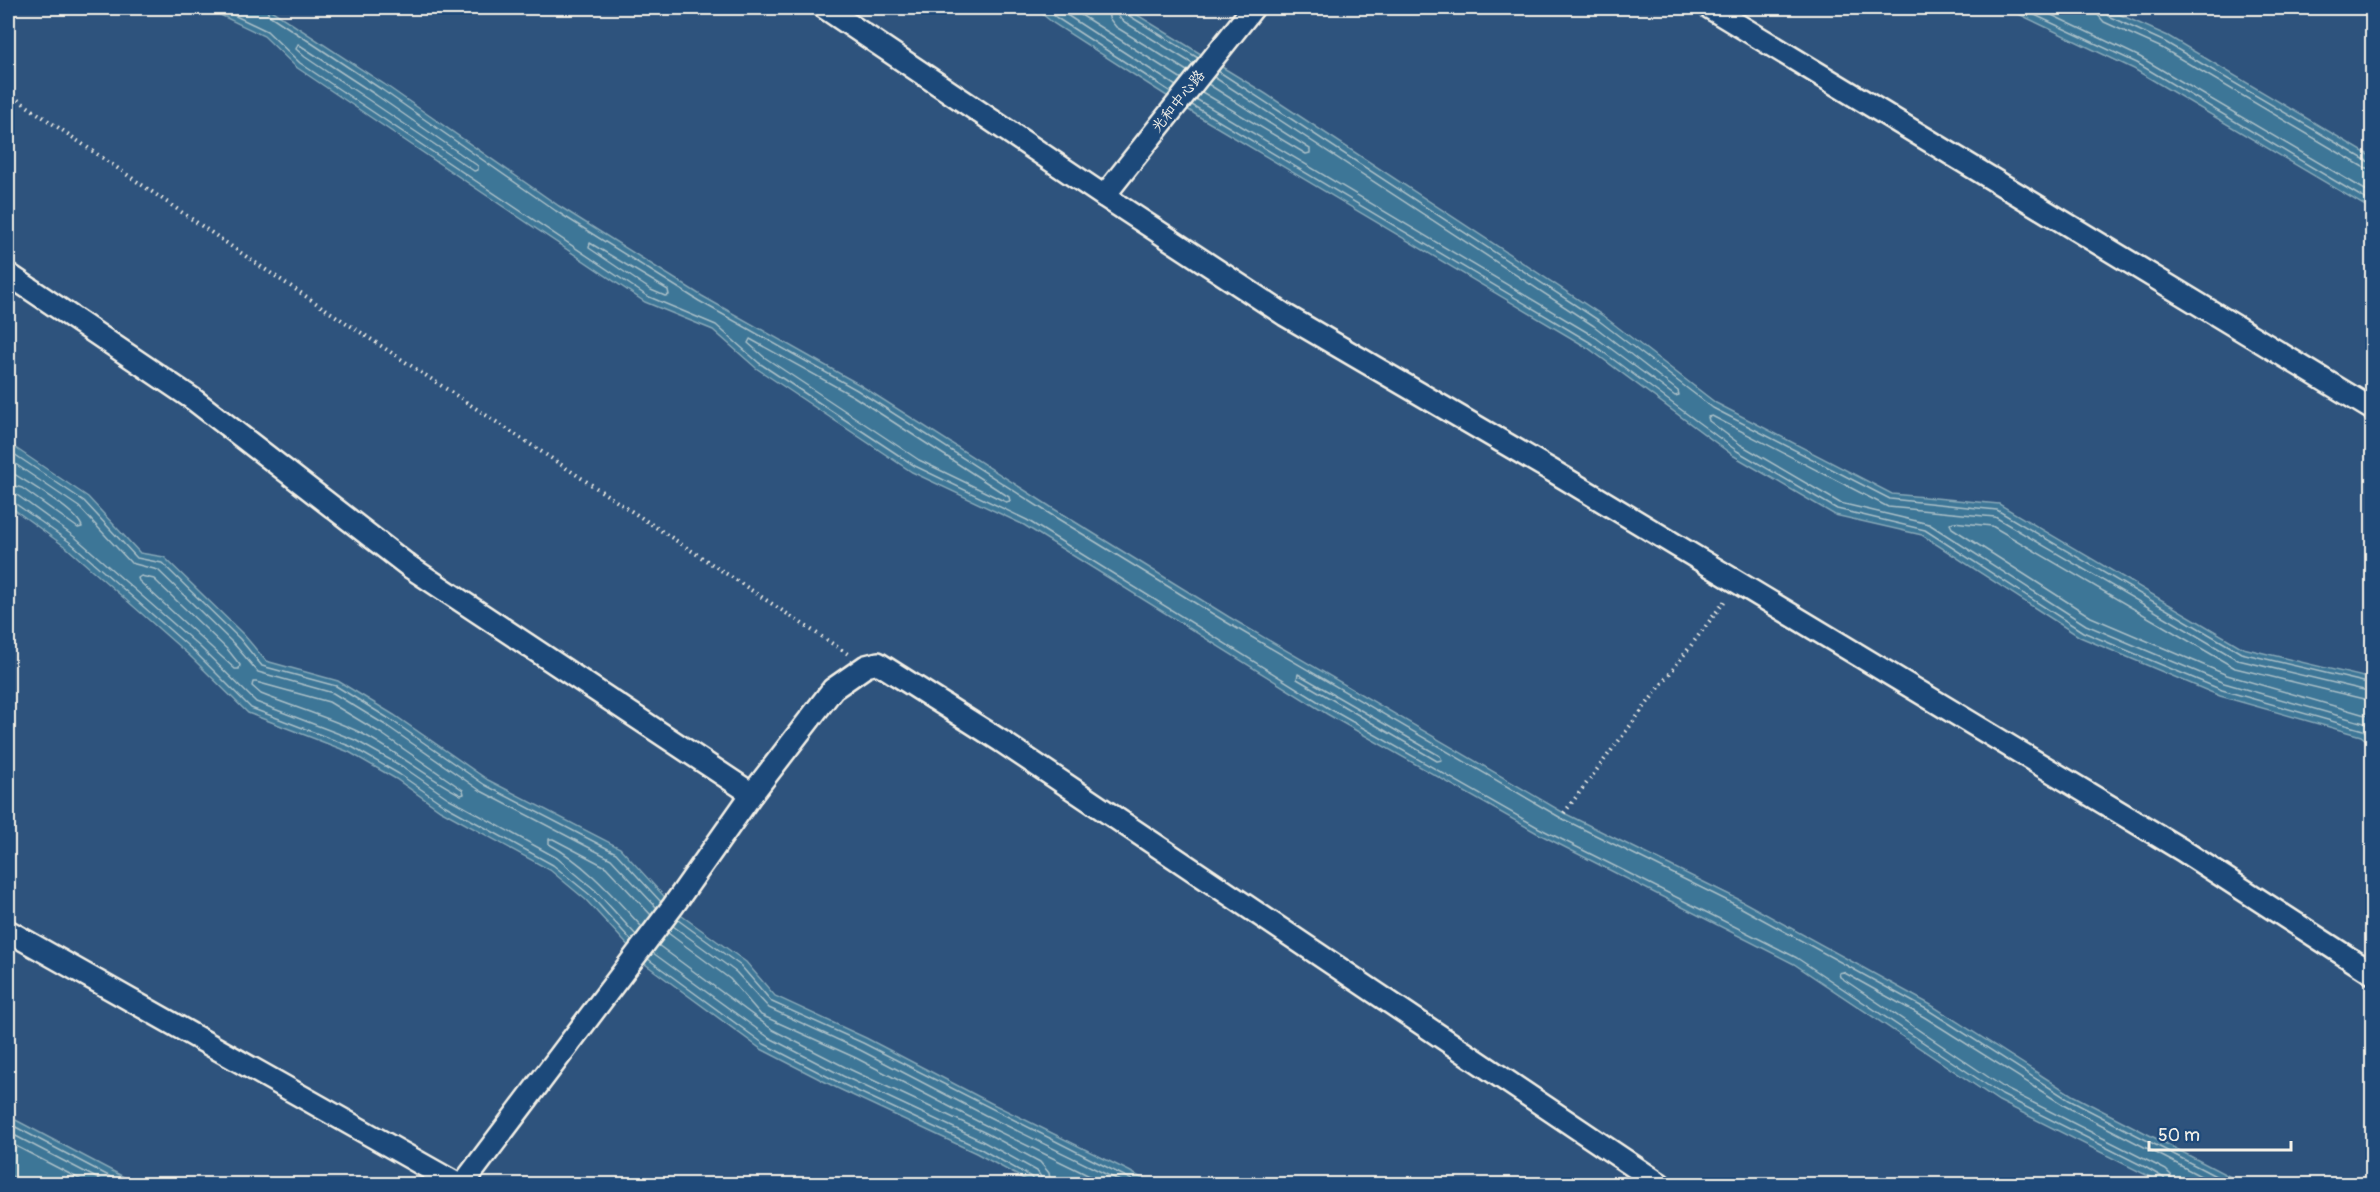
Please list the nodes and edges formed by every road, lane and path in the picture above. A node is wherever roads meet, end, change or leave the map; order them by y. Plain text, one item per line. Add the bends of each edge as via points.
1 (825, 8) edge
2 (1253, 8) edge
3 (1710, 8) edge
4 (8, 93) edge
5 (1104, 196) junction
6 (8, 274) edge
7 (2373, 409) edge
8 (1738, 583) junction
9 (866, 666) junction
10 (752, 794) junction
11 (1564, 813) dead end
12 (8, 931) edge
13 (2373, 973) edge
14 (457, 1185) edge
15 (463, 1185) edge
16 (1660, 1185) edge

1 - 5 street
2 - 5 street, 光和中心路
3 - 7 street
4 - 9 path via 263,268
5 - 8 street via 1285,315
6 - 10 street via 193,399 410,567
8 - 11 path
8 - 13 street via 2182,850
9 - 10 street via 833,689
9 - 16 street via 878,663 1001,741
10 - 15 street via 674,906
12 - 14 street

